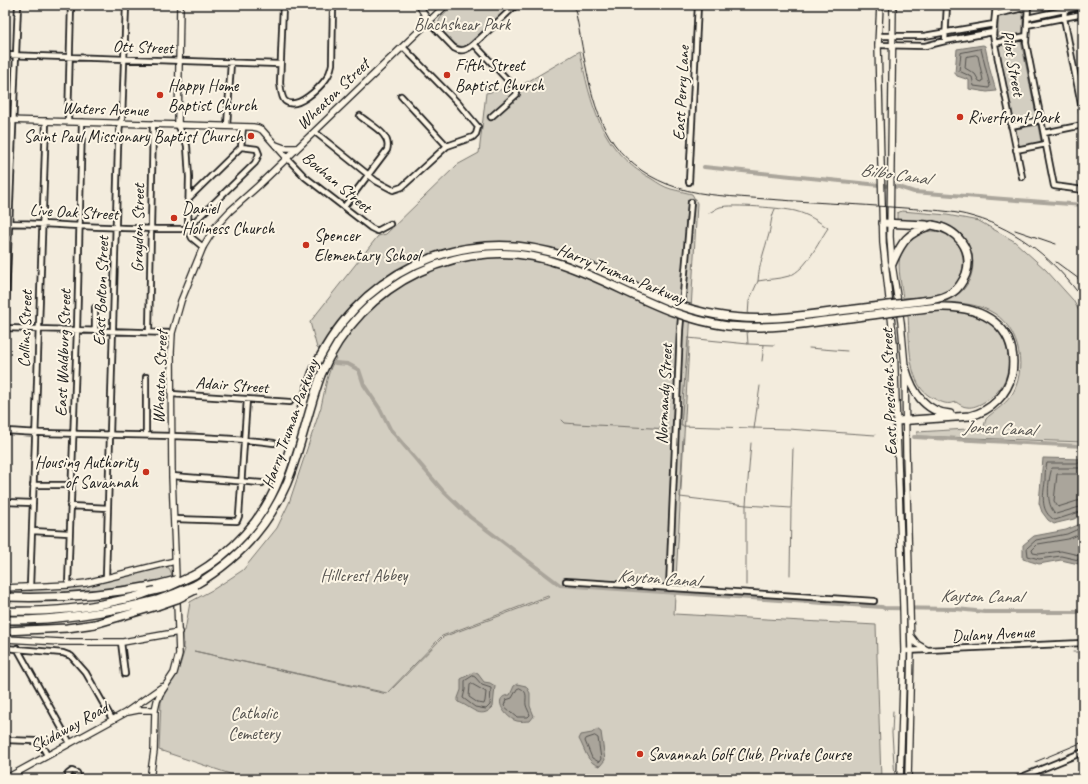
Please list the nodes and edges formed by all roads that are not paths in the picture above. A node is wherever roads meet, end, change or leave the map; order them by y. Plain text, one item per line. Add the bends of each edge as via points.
1 (18, 5) edge
2 (71, 5) edge
3 (126, 5) edge
4 (180, 5) edge
5 (283, 5) edge
6 (333, 5) edge
7 (419, 5) edge
8 (446, 5) edge
9 (516, 5) edge
10 (698, 5) edge
11 (880, 5) edge
12 (893, 5) edge
13 (947, 5) edge
14 (996, 5) edge
15 (1028, 6) edge
16 (1083, 6) edge
17 (1064, 8) edge
18 (996, 14) junction
19 (1083, 14) edge
20 (1027, 18) junction
21 (1064, 18) junction
22 (429, 22) junction
23 (994, 24) junction
24 (1027, 25) junction
25 (993, 32) junction
26 (945, 33) junction
27 (879, 36) junction
28 (892, 36) junction
29 (1026, 36) junction
30 (945, 41) junction
31 (995, 43) junction
32 (474, 44) junction
33 (878, 45) junction
34 (892, 46) junction
35 (403, 47) junction
36 (5, 55) edge
37 (16, 56) junction
38 (71, 57) junction
39 (124, 59) junction
40 (180, 61) junction
41 (231, 62) junction
42 (280, 64) junction
43 (400, 96) dead end
44 (1083, 114) edge
45 (360, 116) dead end
46 (491, 117) dead end
47 (5, 120) edge
48 (13, 120) junction
49 (1040, 120) junction
50 (46, 121) junction
51 (68, 121) junction
52 (82, 122) junction
53 (120, 123) junction
54 (153, 124) junction
55 (178, 125) junction
56 (1083, 125) edge
57 (228, 126) junction
58 (1011, 126) junction
59 (243, 127) junction
60 (253, 127) joint
61 (315, 132) junction
62 (1044, 133) junction
63 (1046, 144) junction
64 (275, 145) junction
65 (447, 146) junction
66 (241, 147) junction
67 (297, 148) junction
68 (1016, 150) junction
69 (287, 158) junction
70 (369, 174) junction
71 (1022, 177) dead end
72 (689, 182) dead end
73 (1083, 190) edge
74 (189, 198) junction
75 (691, 202) dead end
76 (344, 207) junction
77 (7, 223) edge
78 (42, 223) junction
79 (883, 223) junction
80 (390, 224) dead end
81 (891, 224) junction
82 (932, 225) junction
83 (80, 226) junction
84 (116, 227) junction
85 (188, 227) junction
86 (151, 230) junction
87 (203, 247) junction
88 (892, 264) junction
89 (95, 308) dead end
90 (5, 326) edge
91 (38, 328) junction
92 (77, 330) junction
93 (95, 330) junction
94 (113, 331) junction
95 (150, 332) junction
96 (172, 333) junction
97 (905, 367) junction
98 (146, 377) dead end
99 (171, 394) junction
100 (247, 400) junction
101 (290, 402) dead end
102 (970, 416) junction
103 (905, 420) junction
104 (897, 421) junction
105 (5, 431) edge
106 (35, 433) junction
107 (73, 434) junction
108 (111, 434) junction
109 (146, 435) junction
110 (172, 436) junction
111 (245, 439) junction
112 (274, 443) dead end
113 (172, 476) junction
114 (242, 481) junction
115 (262, 483) dead end
116 (33, 484) junction
117 (71, 485) junction
118 (5, 502) edge
119 (33, 503) junction
120 (70, 506) junction
121 (108, 508) junction
122 (174, 519) junction
123 (32, 531) junction
124 (69, 533) junction
125 (175, 561) junction
126 (194, 573) junction
127 (106, 578) junction
128 (566, 581) dead end
129 (68, 585) junction
130 (30, 587) junction
131 (5, 588) edge
132 (669, 588) junction
133 (5, 597) edge
134 (874, 601) dead end
135 (157, 603) junction
136 (5, 611) edge
137 (5, 620) edge
138 (5, 631) edge
139 (179, 632) junction
140 (911, 636) junction
141 (5, 640) edge
142 (121, 642) junction
143 (1083, 643) edge
144 (5, 648) edge
145 (18, 648) junction
146 (904, 650) junction
147 (911, 650) junction
148 (927, 650) junction
149 (125, 674) dead end
150 (165, 685) junction
151 (138, 704) junction
152 (901, 708) junction
153 (155, 710) junction
154 (125, 712) junction
155 (112, 719) junction
156 (5, 740) edge
157 (908, 740) junction
158 (70, 743) junction
159 (1083, 752) edge
160 (47, 755) junction
161 (5, 779) edge
162 (69, 779) edge
163 (78, 779) edge
164 (150, 779) edge
165 (900, 779) edge
166 (908, 779) edge
167 (1017, 779) edge

1 - 37 street
2 - 38 street
3 - 39 street, East Bolton Street
4 - 40 main road
5 - 42 street
6 - 42 street via 332,61 326,79 302,101 291,103 285,100 282,94
7 - 22 main road
8 - 22 main road, Wheaton Street
9 - 32 street
10 - 72 street, East Perry Lane
11 - 27 main road, East President Street
12 - 28 main road, East President Street
13 - 26 street
14 - 18 street, Pilot Street
15 - 18 street
15 - 20 street
16 - 17 street
17 - 20 street
17 - 21 street
18 - 23 street, Pilot Street
19 - 21 street
20 - 24 street
21 - 24 street
21 - 44 street
22 - 32 street via 458,51
22 - 35 main road, Wheaton Street
23 - 25 street, Pilot Street
23 - 26 street
24 - 29 street
25 - 30 street
25 - 31 street, Pilot Street
26 - 28 street via 919,37
26 - 30 street
27 - 28 street
27 - 33 main road, East President Street
28 - 34 main road, East President Street
29 - 31 street
29 - 49 street
30 - 34 street via 925,46
31 - 58 street, Pilot Street
32 - 46 street via 516,89 517,94
33 - 34 street
33 - 79 main road, East President Street
34 - 81 main road, East President Street
35 - 61 main road, Wheaton Street
35 - 65 street via 458,102 478,127 473,137
36 - 37 street, Ott Street
37 - 38 street, Ott Street
37 - 48 street
38 - 39 street, Ott Street
38 - 51 street
39 - 40 street, Ott Street
39 - 53 street, East Bolton Street
40 - 41 street, Ott Street
40 - 55 main road
41 - 42 street, Ott Street
41 - 57 street
43 - 65 street
45 - 70 street via 386,136 388,146
47 - 48 main road, Waters Avenue
48 - 50 main road, Waters Avenue
48 - 77 street
49 - 58 street
49 - 62 street
50 - 51 main road, Waters Avenue
50 - 78 street, Collins Street
51 - 52 main road, Waters Avenue
52 - 53 main road, Waters Avenue
52 - 83 street, East Waldburg Street
53 - 54 main road, Waters Avenue
53 - 84 street, East Bolton Street
54 - 55 main road, Waters Avenue
54 - 86 street, Graydon Street
55 - 57 main road, Waters Avenue
55 - 74 street via 187,146
56 - 62 street
57 - 59 main road, Waters Avenue
58 - 68 street, Pilot Street
59 - 60 main road, Waters Avenue
59 - 66 street
60 - 64 main road, Bouhan Street via 262,130
61 - 67 main road, Wheaton Street
61 - 70 street
62 - 63 street
63 - 68 street
63 - 73 street via 1054,186
64 - 67 main road
64 - 69 main road, Bouhan Street
65 - 70 street via 397,190 388,189
66 - 74 street
66 - 85 street via 257,149 259,154 255,163
67 - 69 main road, Wheaton Street
68 - 71 street, Pilot Street
69 - 76 street, Bouhan Street via 305,177
69 - 87 main road, Wheaton Street via 220,221
70 - 76 street
74 - 85 street
75 - 132 street, Normandy Street via 680,330
76 - 80 street, Bouhan Street via 377,231
77 - 78 street, Live Oak Street
77 - 90 street
78 - 83 street, Live Oak Street
78 - 91 street, Collins Street
79 - 81 highway, Harry Truman Parkway
79 - 104 main road, East President Street via 884,260 894,344
81 - 82 highway, Harry Truman Parkway
81 - 88 main road, East President Street
82 - 88 highway via 914,232 905,239
82 - 126 highway, Harry Truman Parkway, bridge via 954,234 964,245 967,253 965,277 957,289 948,295 930,300 769,319 730,317 690,309 653,296 577,261 535,248 492,246 463,249 422,262 383,283 341,323 312,374 284,466 261,514 245,535 215,562
83 - 84 street, Live Oak Street
83 - 92 street, East Waldburg Street
84 - 86 street, Live Oak Street
84 - 94 street, East Bolton Street
85 - 86 street, Live Oak Street
85 - 87 street via 192,238
86 - 95 street, Graydon Street
87 - 96 main road, Wheaton Street
88 - 97 main road, East President Street
89 - 93 street
90 - 91 street
91 - 92 street
91 - 106 street, Collins Street
92 - 93 street
92 - 107 street, East Waldburg Street
93 - 94 street
94 - 95 street
94 - 108 street, East Bolton Street
95 - 96 street
96 - 99 main road, Wheaton Street
97 - 102 highway via 912,387 926,404 946,414
97 - 103 main road, East President Street
98 - 109 street
99 - 100 street, Adair Street
99 - 110 main road, Wheaton Street
100 - 101 street, Adair Street
100 - 111 street
102 - 103 highway
102 - 135 highway, Harry Truman Parkway, bridge via 981,413 997,402 1009,386 1013,358 1004,332 989,317 969,310 940,307 784,326 729,326 701,321 662,309 574,268 547,260 520,255 464,257 437,264 412,275 388,290 348,328 332,351 321,375 287,482 275,506 238,557 223,571 195,587
103 - 104 highway
103 - 140 main road, East President Street
104 - 146 main road, East President Street
105 - 106 street
106 - 107 street
106 - 116 street, Collins Street
107 - 108 street
107 - 117 street, East Waldburg Street
108 - 109 street
108 - 121 street, East Bolton Street
109 - 110 street
110 - 111 street
110 - 113 main road, Wheaton Street
111 - 112 street
111 - 114 street
113 - 114 street
113 - 122 main road, Wheaton Street
114 - 115 street
114 - 122 street via 237,522
116 - 117 street
116 - 119 street, Collins Street
117 - 120 street, East Waldburg Street
118 - 119 street
119 - 123 street, Collins Street
120 - 121 street
120 - 124 street, East Waldburg Street
121 - 127 street, East Bolton Street
122 - 125 main road, Wheaton Street
123 - 124 street
123 - 130 street, Collins Street
124 - 129 street, East Waldburg Street
125 - 127 main road
125 - 139 main road, Wheaton Street
126 - 133 highway, bridge via 157,585 108,594
126 - 136 highway, bridge via 166,588 116,601 75,609
127 - 129 main road
128 - 132 street
129 - 130 main road
130 - 131 main road
132 - 134 street
135 - 137 highway via 76,617
135 - 138 highway via 95,624
139 - 142 main road
139 - 150 main road, Wheaton Street via 177,664
140 - 147 main road, East President Street
140 - 148 main road via 917,644
141 - 142 main road
142 - 149 street
143 - 148 street, Dulany Avenue
144 - 145 street
145 - 155 street via 71,656 86,673
145 - 158 street
146 - 147 street, Dulany Avenue
146 - 152 main road, East President Street
147 - 148 street, Dulany Avenue
147 - 157 main road, East President Street
150 - 151 main road, Skidaway Road
150 - 153 main road
151 - 153 main road
151 - 154 main road, Skidaway Road
152 - 157 main road via 903,733
152 - 165 main road, East President Street
153 - 154 main road, Skidaway Road
153 - 164 main road
154 - 155 main road, Skidaway Road
155 - 158 main road, Skidaway Road
156 - 160 street via 40,742
157 - 166 main road, East President Street
158 - 160 main road, Skidaway Road
159 - 167 street
160 - 161 main road, Skidaway Road
162 - 163 street via 68,774 72,771 77,773

